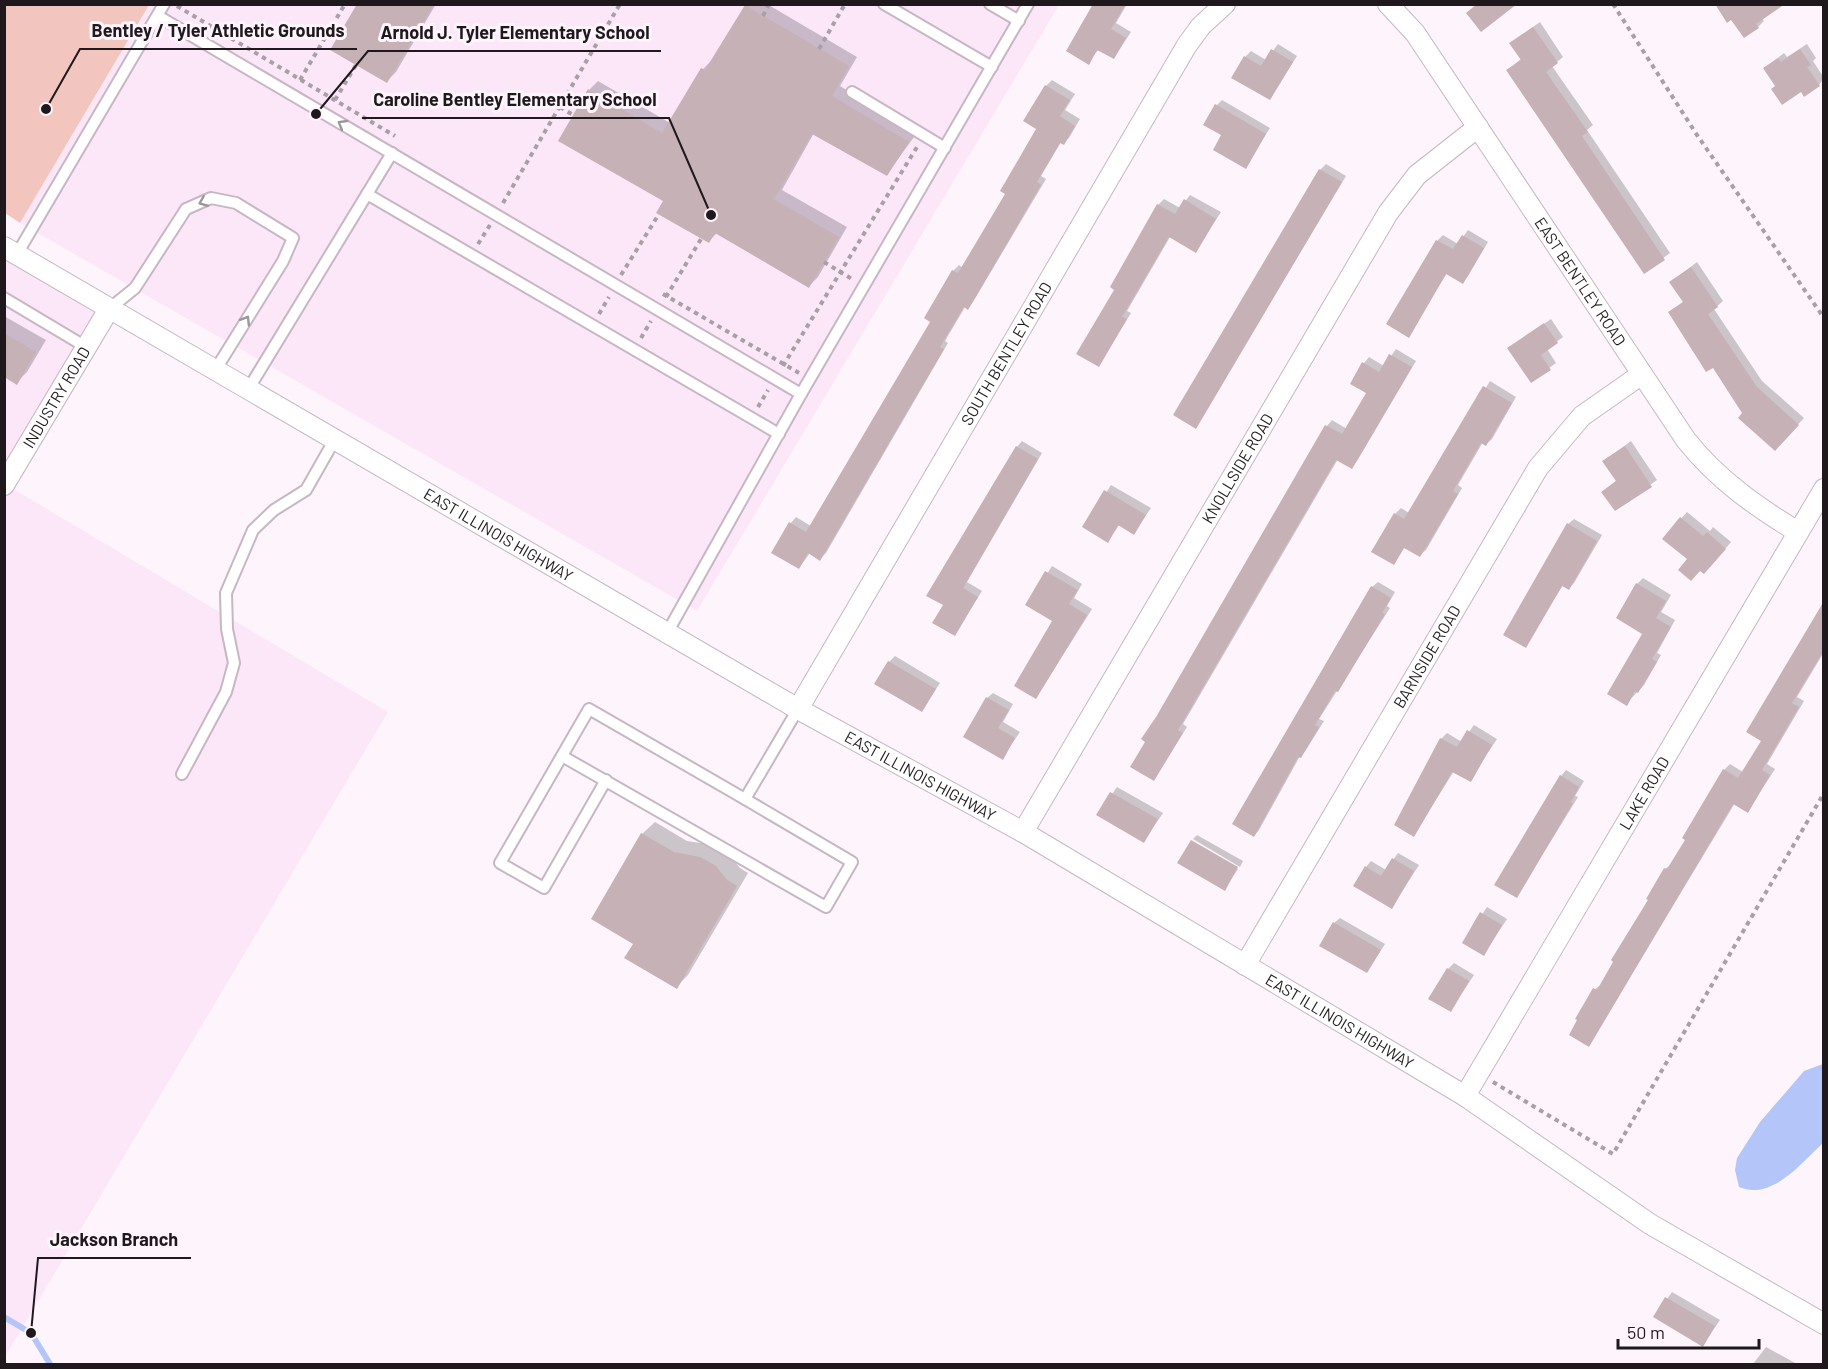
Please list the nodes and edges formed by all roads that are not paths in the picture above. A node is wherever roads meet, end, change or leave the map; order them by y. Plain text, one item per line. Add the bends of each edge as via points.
1 (164, 4) edge
2 (884, 4) edge
3 (990, 4) edge
4 (1028, 4) edge
5 (1225, 4) edge
6 (1388, 4) edge
7 (158, 16) junction
8 (1019, 21) junction
9 (992, 67) junction
10 (852, 92) dead end
11 (1479, 127) junction
12 (945, 148) junction
13 (392, 153) junction
14 (367, 194) junction
15 (9, 253) edge
16 (4, 298) edge
17 (109, 309) junction
18 (86, 347) junction
19 (216, 369) junction
20 (1641, 374) junction
21 (249, 388) junction
22 (801, 394) junction
23 (779, 434) junction
24 (335, 439) junction
25 (4, 485) edge
26 (1824, 489) edge
27 (1798, 532) junction
28 (667, 633) junction
29 (798, 709) junction
30 (562, 756) junction
31 (182, 774) dead end
32 (606, 780) junction
33 (745, 799) junction
34 (1023, 832) junction
35 (1245, 965) junction
36 (1465, 1096) junction
37 (1824, 1324) edge

1 - 7 lane
2 - 9 lane
3 - 8 lane
4 - 8 lane
5 - 29 street, SOUTH BENTLEY ROAD via 1187,45
6 - 11 street, EAST BENTLEY ROAD via 1410,26
13 -> 7 lane
7 - 15 lane
8 - 9 lane
9 - 12 lane
10 - 12 lane
11 - 20 street, EAST BENTLEY ROAD
11 - 34 street, KNOLLSIDE ROAD via 1417,175 1388,213
12 - 22 lane
13 - 14 lane
13 - 22 lane
14 - 21 lane
14 - 23 lane
15 - 17 street, EAST ILLINOIS HIGHWAY
16 - 18 lane
17 - 18 street, INDUSTRY ROAD
17 - 19 street, EAST ILLINOIS HIGHWAY
19 -> 17 lane via 283,261 293,238 236,203 211,198 186,209 135,288
18 - 25 street, INDUSTRY ROAD
19 - 21 street, EAST ILLINOIS HIGHWAY
20 - 27 street, EAST BENTLEY ROAD via 1705,462 1749,501
20 - 35 street, BARNSIDE ROAD via 1582,416 1538,468
21 - 24 street, EAST ILLINOIS HIGHWAY
22 - 23 lane
23 - 28 lane
24 - 28 street, EAST ILLINOIS HIGHWAY
24 - 31 lane via 306,490 274,510 253,530 226,593 227,629 234,663 226,692
26 - 27 street, LAKE ROAD
27 - 36 street, LAKE ROAD
28 - 29 street, EAST ILLINOIS HIGHWAY
29 - 33 lane
29 - 34 street, EAST ILLINOIS HIGHWAY
30 - 32 lane
30 - 32 lane via 500,863 544,888
30 - 33 lane via 590,709
32 - 33 lane via 826,907 852,862
34 - 35 street, EAST ILLINOIS HIGHWAY
35 - 36 street, EAST ILLINOIS HIGHWAY
36 - 37 street, EAST ILLINOIS HIGHWAY via 1650,1224

